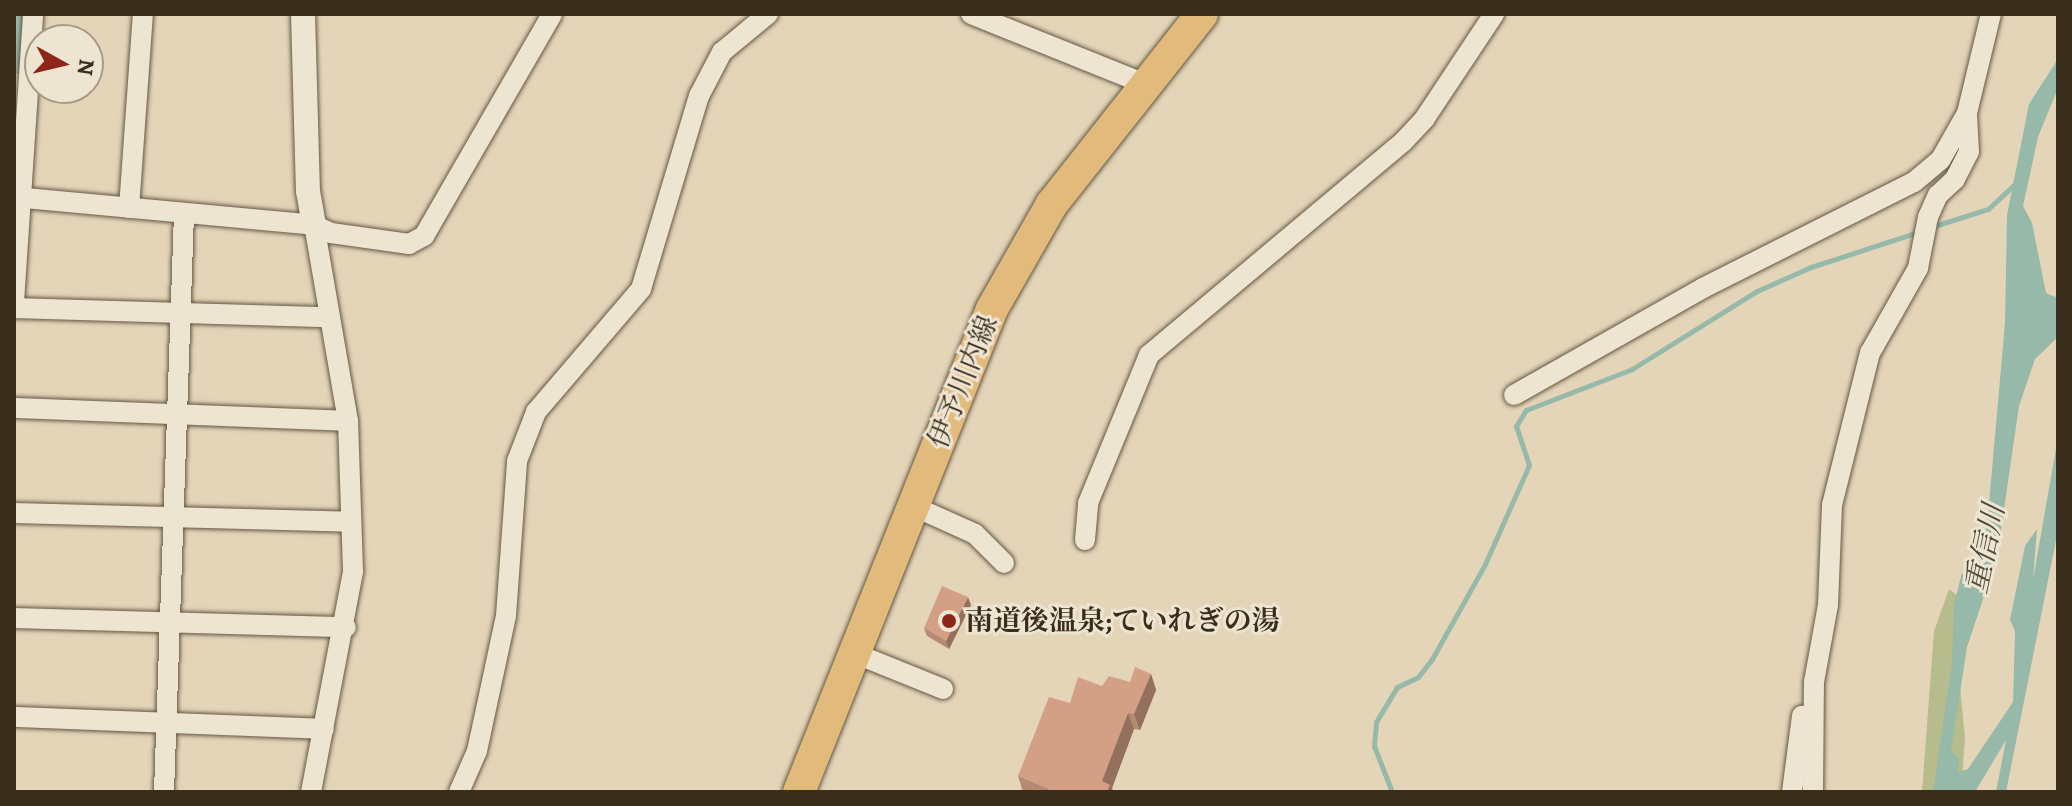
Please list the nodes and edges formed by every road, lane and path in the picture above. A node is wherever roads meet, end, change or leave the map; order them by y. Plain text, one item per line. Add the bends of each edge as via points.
1 (33, 14) edge
2 (143, 14) edge
3 (303, 14) edge
4 (552, 14) edge
5 (768, 14) edge
6 (971, 14) edge
7 (1202, 14) edge
8 (1494, 14) edge
9 (1991, 14) edge
10 (1145, 84) junction
11 (1967, 113) junction
12 (17, 197) edge
13 (129, 208) junction
14 (184, 213) junction
15 (314, 225) junction
16 (14, 305) edge
17 (180, 312) junction
18 (326, 317) junction
19 (1514, 395) dead end
20 (14, 408) edge
21 (177, 415) junction
22 (348, 421) junction
23 (913, 506) junction
24 (14, 513) edge
25 (173, 518) junction
26 (351, 522) junction
27 (1085, 540) dead end
28 (1004, 563) dead end
29 (14, 618) edge
30 (170, 623) junction
31 (346, 627) junction
32 (854, 653) junction
33 (1814, 682) junction
34 (943, 689) dead end
35 (14, 717) edge
36 (167, 722) junction
37 (324, 729) junction
38 (164, 792) edge
39 (311, 792) edge
40 (459, 792) edge
41 (799, 792) edge
42 (1792, 792) edge
43 (1813, 792) edge

1 - 12 street
2 - 13 street
3 - 15 street via 308,191
4 - 15 street via 424,236 409,244 331,233
5 - 40 street via 722,52 699,96 641,289 536,412 517,461 506,616 477,751
6 - 10 street
7 - 10 main road, 伊予川内線
8 - 27 street via 1425,118 1403,142 1149,355 1088,503
9 - 11 street
10 - 23 main road, 伊予川内線 via 1052,204 992,309
11 - 19 street via 1941,159 1914,182 1703,288
11 - 33 street via 1969,152 1938,195 1918,268 1870,353 1832,505 1828,605
12 - 13 street
12 - 16 street
13 - 14 street
14 - 15 street
14 - 17 street
15 - 18 street
16 - 17 street
17 - 18 street
17 - 21 street
18 - 22 street
20 - 21 street
21 - 22 street
21 - 25 street
22 - 26 street
23 - 28 street via 975,534
23 - 32 main road, 伊予川内線
24 - 25 street
25 - 26 street
25 - 30 street
26 - 31 street
29 - 30 street
30 - 31 street
30 - 36 street
31 - 37 street
32 - 34 street
32 - 41 main road, 伊予川内線
33 - 42 street via 1802,711
33 - 43 street
35 - 36 street
36 - 37 street
36 - 38 street
37 - 39 street

